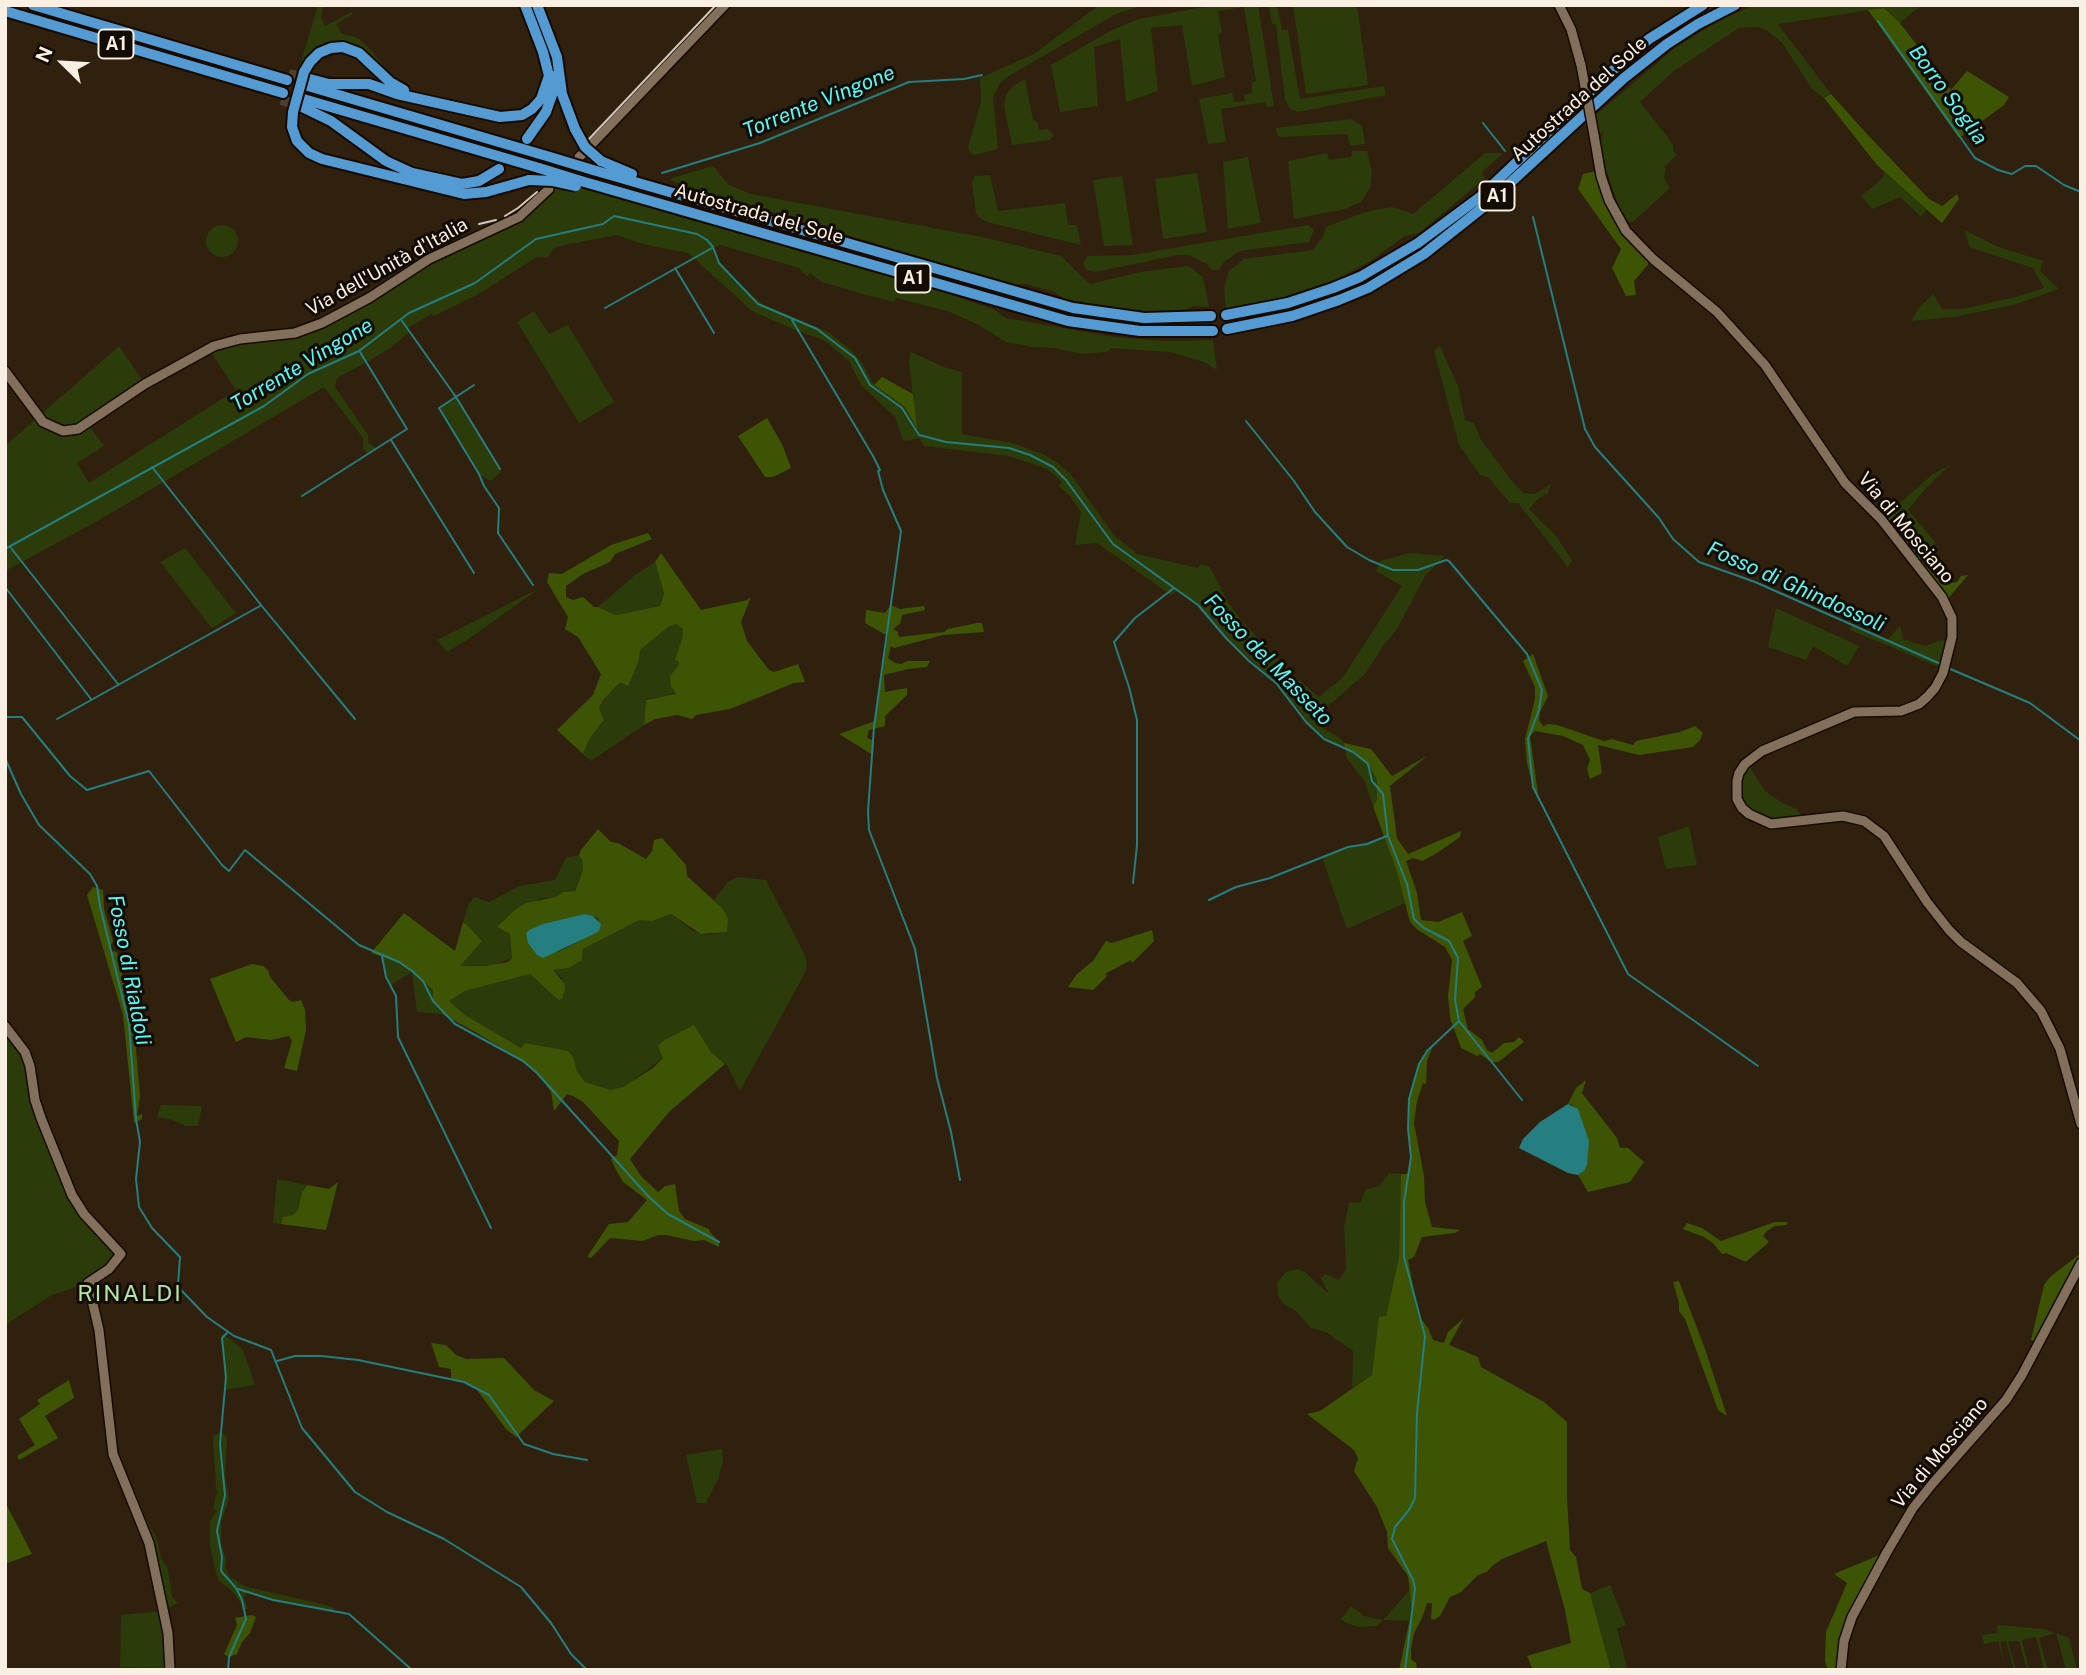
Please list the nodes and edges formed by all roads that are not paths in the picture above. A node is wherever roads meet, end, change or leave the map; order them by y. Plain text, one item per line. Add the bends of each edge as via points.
1 (33, 5) edge
2 (525, 5) edge
3 (537, 5) edge
4 (725, 5) edge
5 (1559, 5) edge
6 (1703, 5) edge
7 (1735, 5) edge
8 (5, 11) edge
9 (544, 22) junction
10 (288, 77) tunnel mouth
11 (304, 78) junction
12 (282, 96) tunnel mouth
13 (423, 98) junction
14 (297, 105) junction
15 (527, 139) dead end
16 (593, 144) dead end
17 (499, 169) dead end
18 (579, 183) junction
19 (549, 190) dead end
20 (699, 201) junction
21 (1226, 315) dead end
22 (1211, 316) dead end
23 (1227, 329) dead end
24 (1213, 331) dead end
25 (5, 371) edge
26 (5, 1026) edge
27 (2081, 1124) edge
28 (2081, 1263) edge
29 (170, 1670) edge
30 (1841, 1670) edge

1 - 10 highway, A1
2 - 13 highway via 549,76 532,109 516,117 500,117
3 - 9 highway
4 - 16 main road
5 - 27 main road, Via di Mosciano, bridge via 1581,65 1601,176 1626,231 1717,312 1765,365 1845,483 1881,519 1951,612 1954,627 1945,665 1927,697 1891,713 1854,712 1762,751 1745,764 1737,781 1737,799 1749,814 1771,824 1843,816 1864,821 1884,836 1949,930 2006,973 2040,1011 2060,1049
6 - 21 highway, Autostrada del Sole / A1 via 1649,39 1480,197 1418,243 1333,288 1289,303
7 - 23 highway, Autostrada del Sole / A1 via 1677,37 1624,78 1486,205 1424,254 1339,300 1292,316
8 - 12 highway, A1
9 - 15 highway via 554,58 553,92 547,112
9 - 20 highway, bridge via 557,57 562,94 585,147 601,161
11 - 13 highway via 329,84 362,83
11 - 13 highway via 319,53 343,47 359,53 390,82
11 - 14 highway, bridge
11 - 20 highway, Autostrada del Sole / A1, bridge
14 - 17 highway via 331,121 412,173 462,184 479,181
14 - 18 highway, bridge via 538,168
14 - 18 highway, bridge via 292,127 298,141 322,159 464,194 529,180
18 - 24 highway, Autostrada del Sole / A1 via 594,191 618,191 1068,321 1140,331
19 - 25 main road, Via dell'Unità d'Italia via 515,219 436,255 318,326 224,342 153,379 78,429 52,428 41,420
20 - 22 highway, Autostrada del Sole / A1 via 1073,308 1144,318
26 - 29 main road via 28,1059 41,1118 72,1195 121,1254 88,1283 99,1330 113,1454 149,1543 168,1633
28 - 30 main road, Via di Mosciano via 2006,1401 1913,1508 1887,1552 1852,1617

